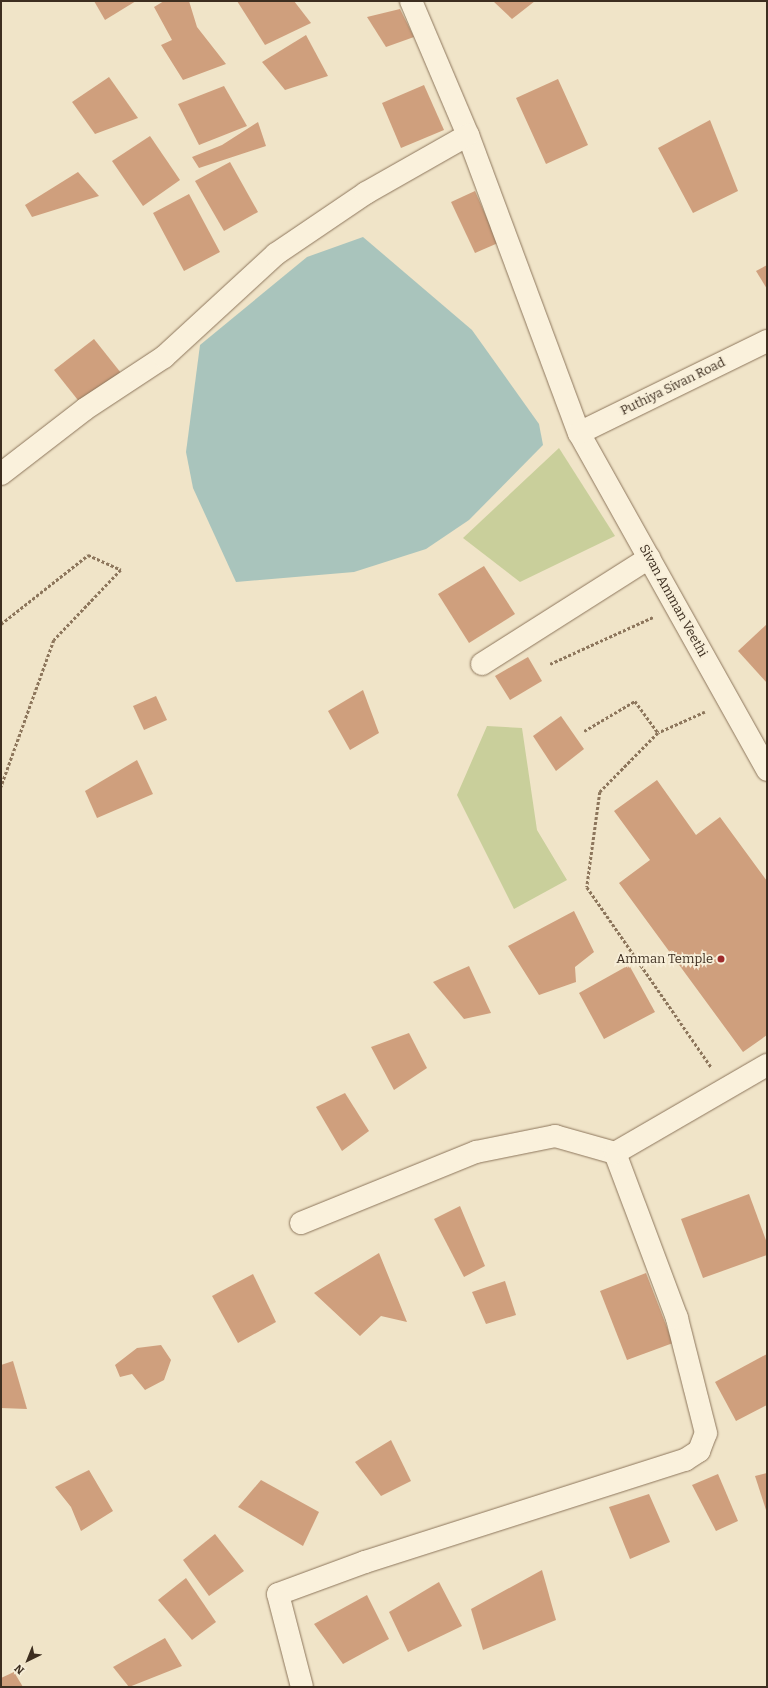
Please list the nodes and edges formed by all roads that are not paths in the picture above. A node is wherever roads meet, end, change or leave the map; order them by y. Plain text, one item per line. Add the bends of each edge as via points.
1 (411, 1) edge
2 (468, 136) junction
3 (767, 341) edge
4 (579, 433) junction
5 (1, 474) edge
6 (649, 558) junction
7 (482, 664) dead end
8 (767, 770) edge
9 (767, 1065) edge
10 (615, 1153) junction
11 (301, 1223) dead end
12 (302, 1687) edge

1 - 2 street, Sivan Amman Veethi
2 - 4 street, Sivan Amman Veethi
2 - 5 street via 366,193 276,254 164,358 85,409
3 - 4 street, Puthiya Sivan Road
4 - 6 street, Sivan Amman Veethi
6 - 7 street
6 - 8 street, Sivan Amman Veethi
9 - 10 street
10 - 11 street via 555,1136 476,1152
10 - 12 street via 677,1318 706,1433 699,1451 685,1460 365,1562 278,1594

